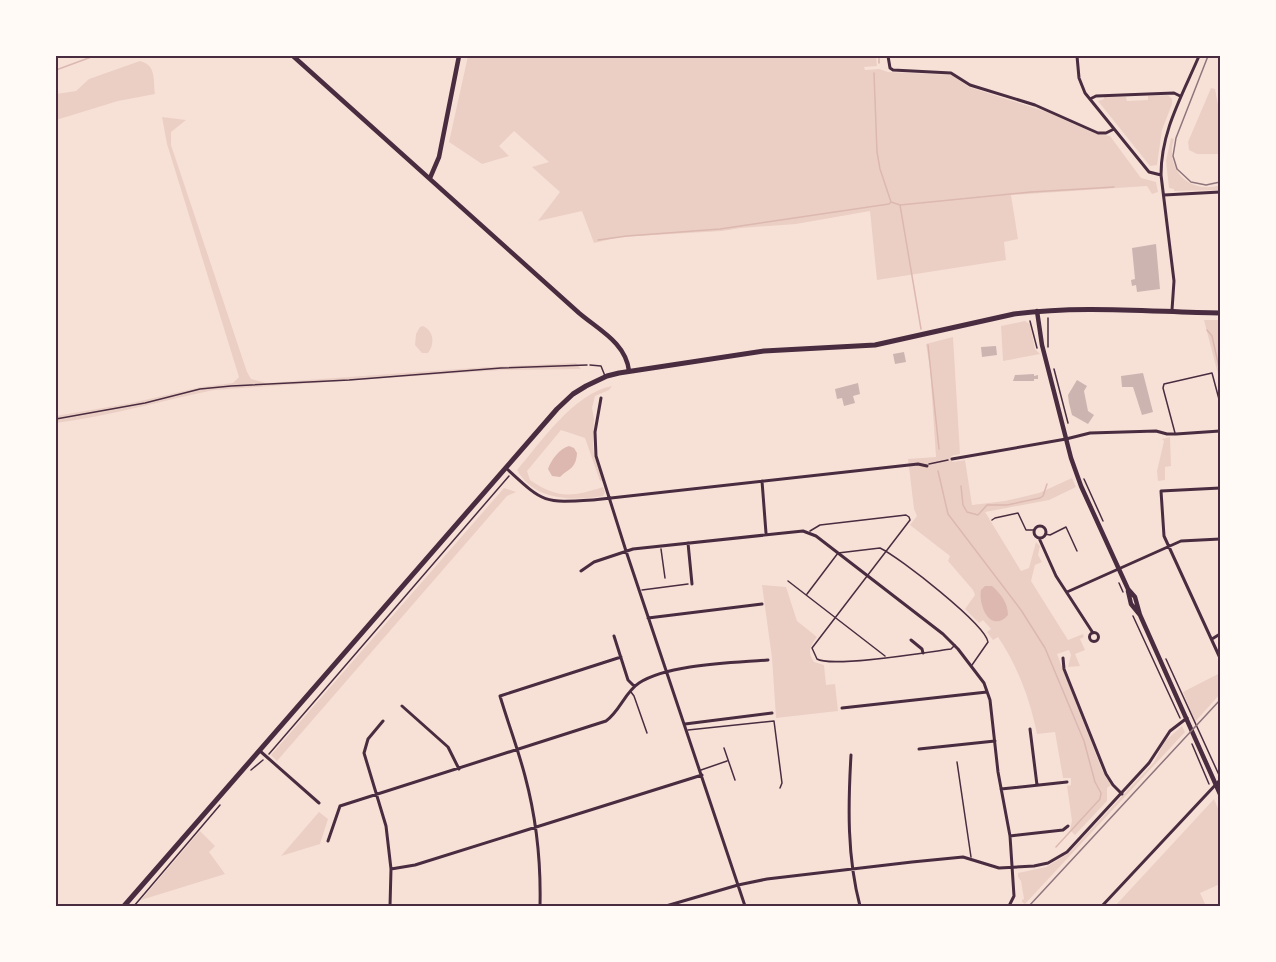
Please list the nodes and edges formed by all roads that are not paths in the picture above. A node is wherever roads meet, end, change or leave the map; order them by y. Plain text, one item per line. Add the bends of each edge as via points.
1 (293, 56) edge
2 (459, 56) edge
3 (888, 56) edge
4 (1077, 56) edge
5 (1198, 56) edge
6 (1180, 96) junction
7 (1090, 99) junction
8 (1114, 129) junction
9 (1161, 175) junction
10 (430, 178) junction
11 (1221, 192) edge
12 (1164, 196) junction
13 (1037, 311) junction
14 (1172, 312) junction
15 (1221, 313) edge
16 (590, 365) road end
17 (629, 371) junction
18 (605, 377) junction
19 (601, 398) dead end
20 (1221, 403) edge
21 (1221, 431) edge
22 (1176, 434) junction
23 (1069, 439) junction
24 (952, 459) road end
25 (927, 466) road end
26 (506, 468) junction
27 (762, 482) junction
28 (1221, 488) edge
29 (610, 498) junction
30 (992, 520) dead end
31 (1034, 530) junction
32 (809, 532) junction
33 (766, 534) junction
34 (1045, 534) junction
35 (1039, 538) junction
36 (1221, 539) edge
37 (688, 543) junction
38 (1168, 546) junction
39 (626, 550) junction
40 (885, 550) junction
41 (1077, 551) dead end
42 (838, 553) junction
43 (1117, 569) junction
44 (581, 571) dead end
45 (867, 575) junction
46 (788, 581) dead end
47 (692, 584) road end
48 (1067, 592) junction
49 (807, 594) junction
50 (762, 604) dead end
51 (836, 617) junction
52 (648, 618) junction
53 (1093, 633) dead end
54 (1221, 634) edge
55 (614, 636) dead end
56 (1212, 639) junction
57 (911, 640) dead end
58 (955, 645) junction
59 (923, 652) junction
60 (621, 657) junction
61 (885, 657) junction
62 (1063, 658) dead end
63 (1221, 658) edge
64 (768, 660) dead end
65 (971, 666) junction
66 (666, 672) junction
67 (634, 687) junction
68 (630, 691) junction
69 (987, 692) junction
70 (402, 706) dead end
71 (842, 708) dead end
72 (772, 713) dead end
73 (1187, 718) junction
74 (383, 721) dead end
75 (685, 724) junction
76 (1030, 729) dead end
77 (687, 730) junction
78 (647, 733) dead end
79 (995, 741) junction
80 (724, 748) dead end
81 (919, 749) dead end
82 (258, 750) junction
83 (517, 750) junction
84 (851, 755) dead end
85 (728, 760) junction
86 (957, 762) dead end
87 (459, 769) junction
88 (701, 773) junction
89 (735, 780) dead end
90 (1067, 782) dead end
91 (1219, 782) edge
92 (1036, 785) junction
93 (780, 788) dead end
94 (1000, 789) junction
95 (1122, 794) junction
96 (1221, 794) edge
97 (376, 795) junction
98 (319, 802) dead end
99 (1068, 826) dead end
100 (534, 828) junction
101 (1010, 836) junction
102 (328, 841) dead end
103 (971, 858) junction
104 (1012, 868) junction
105 (391, 869) junction
106 (853, 869) junction
107 (738, 885) junction
108 (124, 906) edge
109 (390, 906) edge
110 (540, 906) edge
111 (667, 906) edge
112 (745, 906) edge
113 (860, 906) edge
114 (1009, 906) edge
115 (1102, 906) edge

1 - 10 main road
2 - 10 main road via 439,157
3 - 8 street via 892,69 951,73 970,85 1035,105 1094,132 1106,134
4 - 7 street via 1082,88
5 - 6 street
6 - 7 street via 1174,93
6 - 9 street via 1166,132
7 - 8 street
8 - 9 street via 1149,172
9 - 12 street
10 - 17 main road via 620,347
11 - 12 street
12 - 14 street via 1174,280
13 - 14 main road
13 - 17 main road via 875,345 770,350
13 - 23 main road via 1042,345
14 - 15 main road
16 - 18 lane via 601,366
17 - 18 main road
18 - 26 main road via 565,400
19 - 29 street via 594,444
20 - 22 lane via 1212,373 1164,384
21 - 22 street
22 - 23 street via 1156,430
23 - 24 street
23 - 43 main road via 1081,486
25 - 27 street
26 - 29 street via 534,494 548,500
26 - 82 main road
27 - 29 street
27 - 33 street
28 - 38 street via 1161,491
29 - 39 street
30 - 31 lane via 1018,513 1026,530
31 - 34 street via 1042,527
31 - 35 street
32 - 33 street
32 - 40 lane via 820,525 906,515 909,520
32 - 42 street
33 - 37 street
34 - 35 street
34 - 41 lane via 1066,527
35 - 48 street
36 - 38 street via 1181,541
37 - 39 street
37 - 47 street
38 - 43 street
38 - 56 street
39 - 44 street
39 - 52 street
40 - 42 lane
40 - 45 lane
40 - 65 lane via 960,607 986,635 988,642
42 - 45 street
42 - 49 lane
43 - 48 street
43 - 73 main road via 1135,597
45 - 51 lane
45 - 58 street
46 - 49 lane
48 - 53 street
49 - 51 lane
50 - 52 street
51 - 61 lane
51 - 61 lane via 812,648 819,661
52 - 66 street
54 - 56 street
55 - 60 street
56 - 63 street
57 - 59 street
58 - 59 lane via 951,649
58 - 65 street
59 - 61 lane
60 - 67 street
60 - 83 street via 500,696
62 - 95 street via 1107,774
64 - 66 street
65 - 69 street
66 - 67 street
66 - 75 street
67 - 68 street
68 - 78 lane
68 - 83 street via 614,716 606,721
69 - 71 street
69 - 79 street
70 - 87 street via 448,747
72 - 75 street
73 - 91 main road
73 - 95 street via 1170,731
74 - 97 street via 368,739 364,753
75 - 77 street
76 - 92 street
77 - 88 street
77 - 93 lane via 774,721
79 - 81 street
79 - 94 street
80 - 85 lane
82 - 98 street
82 - 108 main road
83 - 87 street
83 - 100 street
84 - 106 street via 848,803
85 - 88 lane
85 - 89 lane
86 - 103 lane
87 - 97 street
88 - 100 street
88 - 107 street
90 - 92 street
91 - 96 main road
91 - 115 street
92 - 94 street
94 - 101 street
95 - 104 street via 1068,852 1048,864
97 - 102 street via 340,806
97 - 105 street via 386,826
99 - 101 street via 1063,831
100 - 105 street
100 - 110 street
101 - 104 street
103 - 104 street via 993,867
103 - 106 street
104 - 114 street via 1014,896
105 - 109 street
106 - 107 street
106 - 113 street
107 - 111 street
107 - 112 street

